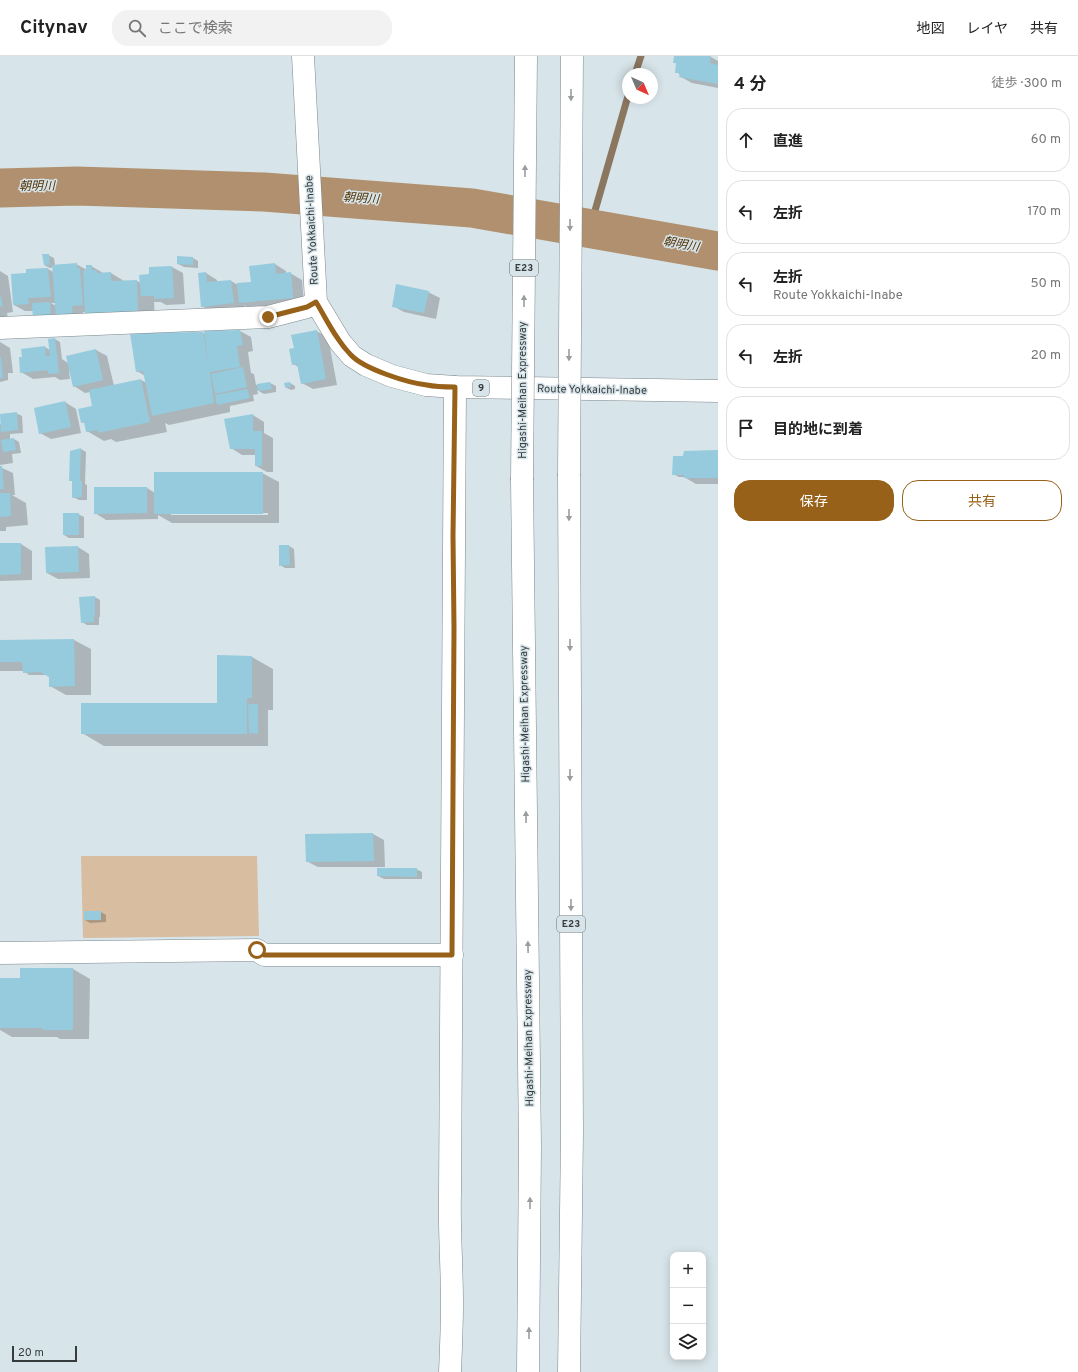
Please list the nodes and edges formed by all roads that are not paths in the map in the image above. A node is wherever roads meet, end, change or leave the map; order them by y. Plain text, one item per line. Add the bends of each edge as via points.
1 (303, 56) edge
2 (526, 56) edge
3 (572, 56) edge
4 (316, 302) junction
5 (0, 328) edge
6 (455, 387) junction
7 (718, 391) edge
8 (0, 953) edge
9 (452, 955) junction
10 (450, 1372) edge
11 (528, 1372) edge
12 (569, 1372) edge

1 - 4 main road, Route Yokkaichi-Inabe / 9
11 -> 2 main road, Higashi-Meihan Expressway / E23, bridge via 530,1148 522,480
3 -> 12 main road, E23, bridge via 569,476 572,1133
4 - 5 main road via 307,307 268,317
4 - 6 main road, Route Yokkaichi-Inabe / 9 via 340,342 352,356 366,365 392,376 426,385
6 - 7 main road, Route Yokkaichi-Inabe / 9
6 - 9 main road
8 - 9 main road via 257,950 264,955
9 - 10 main road

